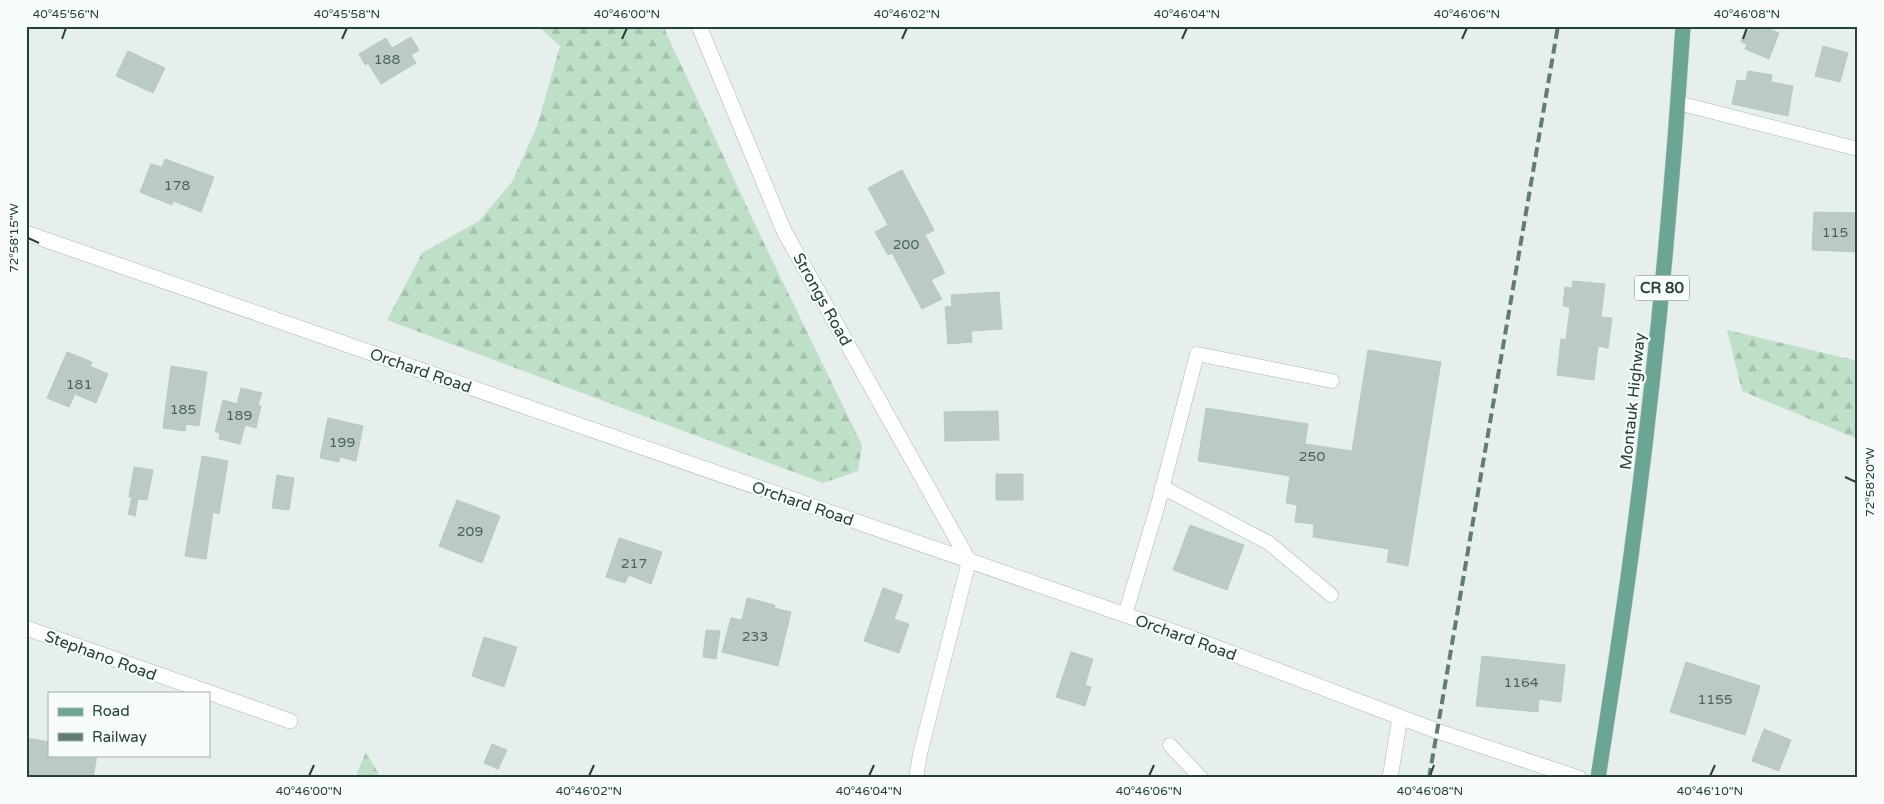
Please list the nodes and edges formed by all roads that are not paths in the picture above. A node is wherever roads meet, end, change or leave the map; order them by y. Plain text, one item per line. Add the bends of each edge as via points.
1 (699, 26) edge
2 (1683, 26) edge
3 (1678, 103) junction
4 (1858, 149) edge
5 (26, 233) edge
6 (1332, 381) dead end
7 (1162, 487) junction
8 (969, 561) junction
9 (1331, 595) dead end
10 (1125, 615) junction
11 (26, 628) edge
12 (208, 692) edge
13 (210, 693) edge
14 (1400, 717) junction
15 (290, 721) dead end
16 (1170, 745) dead end
17 (916, 778) edge
18 (1201, 778) edge
19 (1390, 778) edge
20 (1579, 778) edge
21 (1598, 778) edge

1 - 8 street, Strongs Road via 784,230
2 - 3 main road, Montauk Highway / CR 80
3 - 4 lane
3 - 21 main road, Montauk Highway / CR 80 via 1646,440
5 - 8 street, Orchard Road
6 - 7 lane via 1196,354
7 - 9 lane via 1270,543
7 - 10 lane
8 - 10 street, Orchard Road
8 - 17 lane
10 - 14 street, Orchard Road
11 - 12 street, Stephano Road
13 - 15 street, Stephano Road
14 - 19 street
14 - 20 street, Orchard Road
16 - 18 lane

